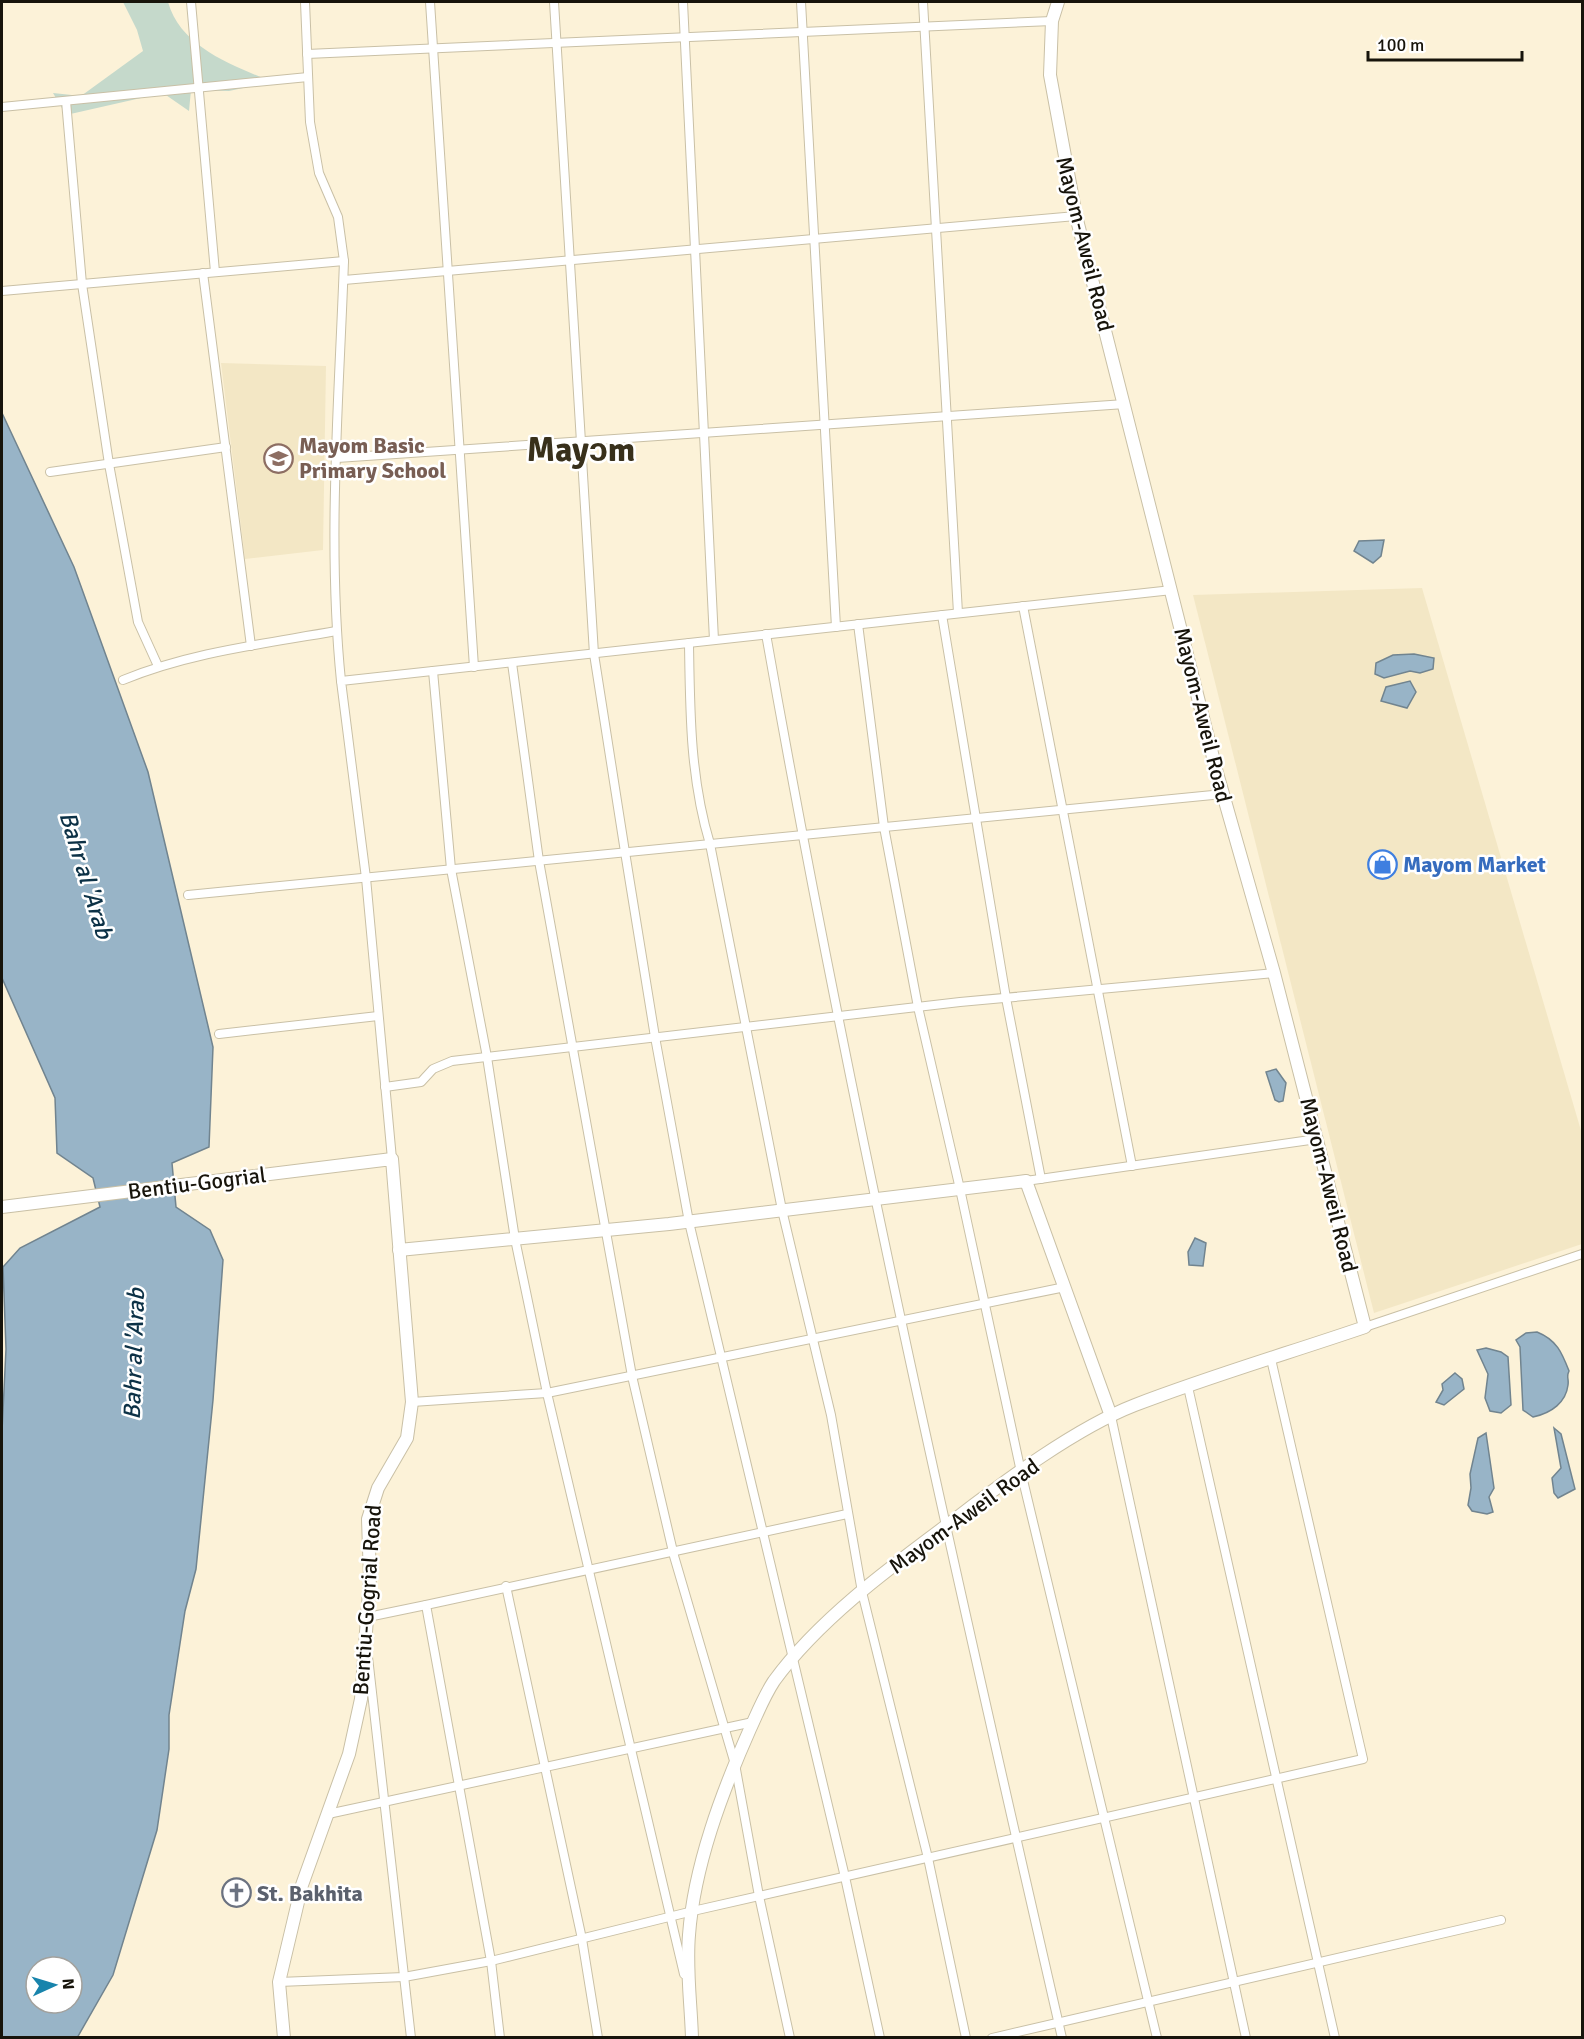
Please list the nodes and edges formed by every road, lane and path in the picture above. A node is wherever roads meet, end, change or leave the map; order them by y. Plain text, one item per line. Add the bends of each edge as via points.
1 (191, 2) edge
2 (305, 2) edge
3 (430, 2) edge
4 (554, 2) edge
5 (683, 2) edge
6 (801, 2) edge
7 (923, 2) edge
8 (1058, 2) edge
9 (1052, 21) junction
10 (925, 26) junction
11 (803, 32) junction
12 (685, 37) junction
13 (557, 43) junction
14 (432, 48) junction
15 (307, 54) junction
16 (308, 77) junction
17 (197, 88) junction
18 (66, 101) junction
19 (2, 107) edge
20 (1076, 216) junction
21 (936, 228) junction
22 (814, 238) junction
23 (695, 249) junction
24 (570, 260) junction
25 (344, 261) junction
26 (447, 270) junction
27 (215, 272) junction
28 (203, 273) junction
29 (344, 280) junction
30 (82, 284) junction
31 (2, 291) edge
32 (1125, 404) junction
33 (947, 416) junction
34 (825, 423) junction
35 (704, 432) junction
36 (581, 440) junction
37 (226, 447) junction
38 (460, 449) junction
39 (337, 458) junction
40 (109, 464) junction
41 (50, 472) dead end
42 (1172, 590) junction
43 (1023, 606) junction
44 (958, 613) junction
45 (942, 615) junction
46 (858, 624) junction
47 (836, 627) junction
48 (336, 631) junction
49 (766, 634) junction
50 (714, 640) junction
51 (690, 643) junction
52 (251, 646) junction
53 (594, 654) junction
54 (512, 663) junction
55 (158, 666) junction
56 (474, 667) junction
57 (433, 671) junction
58 (123, 680) dead end
59 (341, 681) junction
60 (1223, 794) junction
61 (1063, 810) junction
62 (978, 818) junction
63 (884, 827) junction
64 (801, 835) junction
65 (710, 844) junction
66 (625, 852) junction
67 (539, 861) junction
68 (451, 869) junction
69 (366, 878) junction
70 (188, 895) dead end
71 (1274, 973) junction
72 (1098, 989) junction
73 (1006, 998) junction
74 (918, 1007) junction
75 (378, 1016) junction
76 (840, 1016) junction
77 (744, 1027) junction
78 (219, 1034) dead end
79 (655, 1037) junction
80 (571, 1047) junction
81 (488, 1057) junction
82 (385, 1087) junction
83 (1317, 1140) junction
84 (392, 1159) junction
85 (1132, 1166) junction
86 (1041, 1179) junction
87 (1026, 1181) junction
88 (960, 1189) junction
89 (873, 1200) junction
90 (2, 1207) edge
91 (782, 1210) junction
92 (689, 1222) junction
93 (606, 1230) junction
94 (515, 1239) junction
95 (399, 1250) junction
96 (1582, 1254) edge
97 (1065, 1287) junction
98 (983, 1303) junction
99 (900, 1321) junction
100 (1365, 1327) junction
101 (813, 1338) junction
102 (720, 1357) junction
103 (1271, 1359) junction
104 (632, 1376) junction
105 (1188, 1387) junction
106 (547, 1394) junction
107 (411, 1402) junction
108 (1110, 1416) junction
109 (1021, 1472) junction
110 (847, 1514) junction
111 (944, 1527) junction
112 (761, 1532) junction
113 (673, 1551) junction
114 (588, 1569) junction
115 (506, 1586) junction
116 (862, 1592) junction
117 (426, 1605) junction
118 (368, 1617) junction
119 (367, 1642) junction
120 (792, 1660) junction
121 (753, 1722) junction
122 (725, 1728) junction
123 (631, 1748) junction
124 (735, 1764) junction
125 (545, 1767) junction
126 (1276, 1779) junction
127 (459, 1785) junction
128 (1194, 1798) junction
129 (384, 1802) junction
130 (328, 1814) junction
131 (1104, 1818) junction
132 (1016, 1838) junction
133 (928, 1858) junction
134 (846, 1877) junction
135 (759, 1896) junction
136 (693, 1911) junction
137 (671, 1917) junction
138 (1501, 1920) dead end
139 (582, 1939) junction
140 (491, 1961) junction
141 (1318, 1962) junction
142 (404, 1977) junction
143 (279, 1982) junction
144 (1234, 1982) junction
145 (690, 1998) junction
146 (1149, 2001) junction
147 (1059, 2022) junction
148 (284, 2037) edge
149 (411, 2037) edge
150 (500, 2037) edge
151 (597, 2037) edge
152 (692, 2037) edge
153 (790, 2037) edge
154 (880, 2037) edge
155 (966, 2037) edge
156 (992, 2037) edge
157 (1062, 2037) edge
158 (1157, 2037) edge
159 (1246, 2037) edge
160 (1335, 2037) edge

1 - 17 street
2 - 15 street
3 - 14 street
4 - 13 street
5 - 12 street
6 - 11 street
7 - 10 street
8 - 9 main road, Mayom-Aweil Road
9 - 10 street
9 - 20 main road, Mayom-Aweil Road via 1050,75
10 - 11 street
10 - 21 street
11 - 12 street
11 - 22 street
12 - 13 street
12 - 23 street
13 - 14 street
13 - 24 street
14 - 15 street
14 - 26 street
15 - 16 street
16 - 17 street
16 - 25 street via 310,122 319,173 338,217
17 - 18 street
17 - 27 street
18 - 19 street
18 - 30 street
20 - 21 street
20 - 32 main road, Mayom-Aweil Road
21 - 22 street
21 - 33 street
22 - 23 street
22 - 34 street
23 - 24 street
23 - 35 street
24 - 26 street
24 - 36 street
25 - 27 street
25 - 29 street
26 - 29 street
26 - 38 street
27 - 28 street
28 - 30 street
28 - 37 street
29 - 39 street
30 - 31 street
30 - 40 street
32 - 33 street
32 - 42 main road, Mayom-Aweil Road
33 - 34 street
33 - 44 street
34 - 35 street
34 - 47 street
35 - 36 street
35 - 50 street
36 - 38 street
36 - 53 street
37 - 40 street
37 - 52 street
38 - 39 street
38 - 56 street
39 - 48 street via 333,532
40 - 41 street
40 - 55 street via 138,622
42 - 43 street
42 - 60 main road, Mayom-Aweil Road
43 - 44 street
43 - 61 street
44 - 45 street
45 - 46 street
45 - 62 street
46 - 47 street
46 - 63 street
47 - 49 street
48 - 52 street
48 - 59 street
49 - 50 street
49 - 64 street
50 - 51 street
51 - 53 street
51 - 65 street via 694,768
52 - 55 street
53 - 54 street
53 - 66 street
54 - 56 street
54 - 67 street
55 - 58 street
56 - 57 street
57 - 59 street
57 - 68 street
59 - 69 street
60 - 61 street
60 - 71 main road, Mayom-Aweil Road
61 - 62 street
61 - 72 street
62 - 63 street
62 - 73 street
63 - 64 street
63 - 74 street
64 - 65 street
64 - 76 street
65 - 66 street
65 - 77 street
66 - 67 street
66 - 79 street
67 - 68 street
67 - 80 street
68 - 69 street
68 - 81 street
69 - 70 street
69 - 75 street
71 - 72 street
71 - 83 main road, Mayom-Aweil Road
72 - 73 street
72 - 85 street
73 - 74 street
73 - 86 street
74 - 76 street
74 - 88 street
75 - 78 street
75 - 82 street
76 - 77 street
76 - 89 street
77 - 79 street
77 - 91 street
79 - 80 street
79 - 92 street
80 - 81 street
80 - 93 street
81 - 82 street via 452,1061 433,1069 421,1082
81 - 94 street
82 - 84 street
83 - 85 street
83 - 100 main road, Mayom-Aweil Road
84 - 90 main road, Bentiu-Gogrial
84 - 95 main road, Bentiu-Gogrial Road
85 - 86 street
86 - 87 street
87 - 88 main road
87 - 97 main road
88 - 89 main road
88 - 98 street
89 - 91 main road
89 - 99 street
91 - 92 main road
91 - 101 street
92 - 93 main road
92 - 102 street
93 - 94 main road
93 - 104 street
94 - 95 main road
94 - 106 street
95 - 107 main road, Bentiu-Gogrial Road
96 - 100 street
97 - 98 street
97 - 108 main road
98 - 99 street
98 - 109 street
99 - 101 street
99 - 111 street
100 - 103 main road, Mayom-Aweil Road
101 - 102 street
101 - 110 street via 831,1415
102 - 104 street
102 - 112 street
103 - 105 main road, Mayom-Aweil Road
103 - 126 street via 1363,1759
104 - 106 street
104 - 113 street
105 - 108 main road, Mayom-Aweil Road
105 - 126 street
106 - 107 street
106 - 114 street
107 - 118 main road, Bentiu-Gogrial Road via 407,1438 378,1488 368,1519
108 - 109 main road, Mayom-Aweil Road
108 - 128 street
109 - 111 main road, Mayom-Aweil Road
109 - 131 street
110 - 112 street
110 - 116 street
111 - 116 main road, Mayom-Aweil Road
111 - 132 street
112 - 113 street
112 - 120 street
113 - 114 street
113 - 122 street
114 - 115 street
114 - 123 street
115 - 117 street
115 - 125 street
116 - 120 main road, Mayom-Aweil Road
116 - 133 street
117 - 118 street
117 - 127 street
118 - 119 main road, Bentiu-Gogrial Road
119 - 129 street
119 - 130 main road, Bentiu-Gogrial Road via 350,1754
120 - 121 main road, Mayom-Aweil Road via 772,1683
120 - 134 street
121 - 122 street
121 - 124 main road, Mayom-Aweil Road
122 - 123 street
122 - 124 street
123 - 125 street
123 - 137 street
124 - 135 street
124 - 136 main road, Mayom-Aweil Road via 705,1847
125 - 127 street
125 - 139 street
126 - 128 street
126 - 141 street
127 - 129 street
127 - 140 street
128 - 131 street
128 - 144 street
129 - 130 street
129 - 142 street
130 - 143 main road, Bentiu-Gogrial Road via 302,1885
131 - 132 street
131 - 146 street
132 - 133 street
132 - 147 street
133 - 134 street
133 - 155 street
134 - 135 street
134 - 154 street
135 - 136 street
135 - 153 street
136 - 137 street
136 - 145 main road, Mayom-Aweil Road via 688,1959
137 - 139 street
137 - 145 street
138 - 141 street
139 - 140 street
139 - 151 street
140 - 142 street
140 - 150 street
141 - 144 street
141 - 160 street
142 - 143 street
142 - 149 street
143 - 148 main road, Bentiu-Gogrial Road
144 - 146 street
144 - 159 street
145 - 152 main road, Mayom-Aweil Road
146 - 147 street
146 - 158 street
147 - 156 street
147 - 157 street

